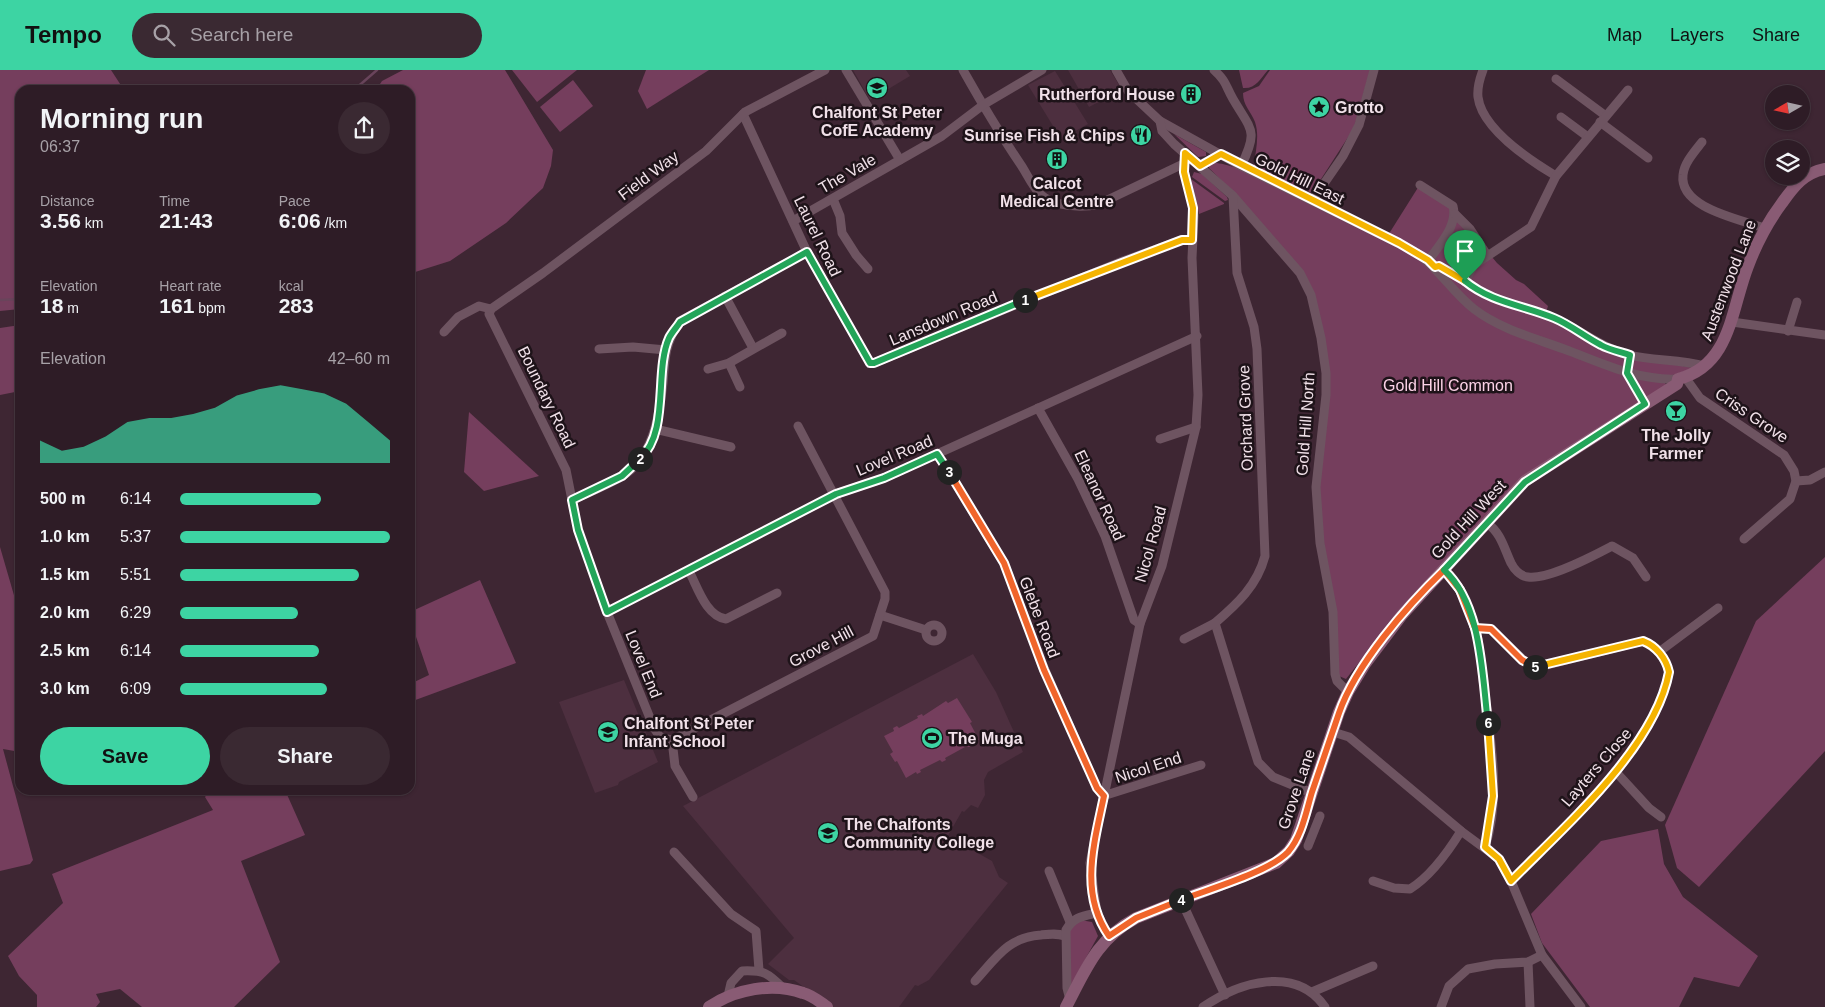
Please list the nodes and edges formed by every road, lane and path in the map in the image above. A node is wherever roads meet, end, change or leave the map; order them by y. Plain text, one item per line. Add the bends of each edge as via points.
1 (825, 70) edge
2 (846, 70) edge
3 (963, 70) edge
4 (1042, 70) edge
5 (1116, 70) edge
6 (1214, 70) edge
7 (1374, 70) edge
8 (1483, 70) edge
9 (1556, 79) dead end
10 (1628, 90) dead end
11 (983, 105) junction
12 (743, 114) junction
13 (1561, 116) dead end
14 (1603, 119) junction
15 (1160, 121) junction
16 (1588, 137) junction
17 (1702, 142) dead end
18 (1185, 153) junction
19 (1221, 154) junction
20 (1648, 158) dead end
21 (900, 160) junction
22 (1183, 164) junction
23 (1200, 166) junction
24 (1241, 166) junction
25 (1825, 169) edge
26 (1556, 176) junction
27 (1420, 185) dead end
28 (1233, 196) junction
29 (833, 199) junction
30 (1312, 201) junction
31 (1455, 214) junction
32 (793, 221) junction
33 (1764, 228) junction
34 (1192, 240) junction
35 (807, 252) junction
36 (1487, 255) junction
37 (1432, 264) junction
38 (868, 269) dead end
39 (1465, 281) junction
40 (725, 296) junction
41 (1462, 298) junction
42 (1797, 302) dead end
43 (491, 309) junction
44 (1732, 322) junction
45 (1788, 331) junction
46 (444, 332) dead end
47 (782, 334) dead end
48 (1825, 335) edge
49 (1197, 336) junction
50 (753, 348) junction
51 (599, 349) dead end
52 (666, 350) junction
53 (1630, 355) junction
54 (729, 363) junction
55 (874, 363) joint
56 (1705, 366) junction
57 (708, 369) dead end
58 (1627, 373) junction
59 (1681, 378) junction
60 (740, 387) dead end
61 (1645, 404) junction
62 (1038, 408) junction
63 (798, 426) dead end
64 (1196, 427) junction
65 (655, 429) junction
66 (1160, 439) dead end
67 (731, 447) dead end
68 (937, 454) junction
69 (1825, 472) edge
70 (1796, 481) junction
71 (836, 494) junction
72 (572, 500) junction
73 (1487, 523) junction
74 (1744, 539) dead end
75 (1444, 570) junction
76 (689, 571) junction
77 (1646, 576) dead end
78 (777, 593) dead end
79 (1718, 608) dead end
80 (607, 612) junction
81 (880, 615) junction
82 (1214, 623) junction
83 (1140, 624) junction
84 (1475, 628) junction
85 (926, 630) dead end
86 (1184, 638) dead end
87 (1658, 652) junction
88 (1348, 692) junction
89 (1333, 732) junction
90 (672, 740) junction
91 (1201, 765) dead end
92 (1615, 771) junction
93 (1312, 793) junction
94 (1104, 796) junction
95 (693, 797) dead end
96 (1320, 816) dead end
97 (1661, 817) dead end
98 (1308, 826) junction
99 (1461, 831) junction
100 (1308, 846) dead end
101 (1485, 847) junction
102 (674, 852) dead end
103 (1049, 871) dead end
104 (1373, 881) dead end
105 (1511, 881) junction
106 (1181, 900) junction
107 (1097, 913) junction
108 (1070, 922) junction
109 (1065, 936) junction
110 (1109, 936) junction
111 (1542, 955) junction
112 (1528, 962) junction
113 (1373, 966) dead end
114 (759, 970) junction
115 (975, 981) dead end
116 (783, 988) junction
117 (1312, 992) junction
118 (1225, 995) junction
119 (728, 996) junction
120 (1068, 1004) edge
121 (709, 1007) edge
122 (827, 1007) edge
123 (1203, 1007) edge
124 (1325, 1007) edge
125 (1441, 1007) edge
126 (1530, 1007) edge
127 (1581, 1007) edge

1 - 12 street, Field Way
2 - 21 street
3 - 11 street
4 - 11 street, The Vale
5 - 15 street via 1128,91
6 - 24 street via 1226,81 1250,129 1251,146
7 - 30 street via 1359,125
8 - 26 street via 1478,96 1481,109 1490,122 1530,159
9 - 14 street
10 - 14 street
11 - 21 street, The Vale via 942,136
11 - 22 street via 1040,194 1063,204 1098,204
12 - 32 street, Laurel Road
12 - 43 street, Field Way via 706,151
13 - 16 street
14 - 16 street
14 - 20 street
15 - 18 street, Gold Hill North via 1162,131
15 - 19 street, Gold Hill East
16 - 26 street
17 - 33 street via 1682,175 1687,194 1705,207
18 - 22 street, Nicol Road
18 - 23 street, Gold Hill North
19 - 23 street
19 - 24 street, Gold Hill East
21 - 29 street, The Vale
22 - 34 street, Nicol Road via 1193,208
23 - 28 street, Gold Hill North
24 - 30 street, Gold Hill East
25 - 33 street, Austenwood Lane via 1811,172 1795,185
26 - 36 street via 1531,227
27 - 31 street via 1453,206
28 - 82 street, Orchard Grove via 1236,273 1254,327 1257,348 1266,556 1261,571 1243,598
28 - 88 street, Gold Hill North via 1300,273 1311,295 1321,338 1326,395 1316,514 1333,612 1337,681
29 - 32 street, The Vale
29 - 38 street via 842,233
30 - 37 street, Gold Hill East via 1399,243
31 - 36 street via 1470,229
31 - 37 street
32 - 35 street, Laurel Road
33 - 44 street, Austenwood Lane via 1747,268
34 - 49 street, Nicol Road
34 - 55 street, Lansdown Road via 1182,240 1122,261
35 - 40 street
35 - 55 street, Laurel Road via 866,360
36 - 39 street via 1474,265
37 - 39 street
37 - 41 street, Gold Hill East
39 - 41 street
39 - 53 street via 1499,301 1553,318 1574,327 1601,346
40 - 50 street
40 - 52 street via 680,322 669,337
41 - 58 street, Gold Hill East via 1495,322
42 - 45 street
43 - 46 street via 479,306 458,318
43 - 72 street, Boundary Road via 489,314 566,470
44 - 45 street
44 - 56 street, Austenwood Lane via 1719,350
45 - 48 street
47 - 50 street
49 - 62 street, Lovel Road
49 - 64 street, Nicol Road
50 - 54 street
51 - 52 street via 633,347
52 - 65 street
53 - 56 street
53 - 58 street
54 - 57 street
54 - 60 street
56 - 59 street, Austenwood Lane
58 - 59 street, Gold Hill East via 1657,379
58 - 61 street
59 - 61 street, Gold Hill West via 1677,384
59 - 70 street, Criss Grove via 1700,398 1784,455
61 - 73 street, Gold Hill West via 1525,482
62 - 68 street, Lovel Road
62 - 83 street, Eleanor Road via 1078,479 1105,536 1134,620
63 - 71 street, Grove Hill
64 - 66 street
64 - 83 street, Nicol Road via 1162,566
65 - 67 street
65 - 72 street via 646,454 622,476
68 - 71 street, Lovel Road via 884,478
68 - 94 street, Glebe Road via 1004,563 1044,670 1097,788
69 - 70 street via 1810,480
70 - 74 street via 1790,499
71 - 76 street, Lovel Road
71 - 81 street, Grove Hill via 885,592
72 - 80 street, Lovel End via 578,530
73 - 75 street, Gold Hill West
73 - 77 street via 1501,538 1511,563 1522,575 1529,577 1555,571 1612,546 1633,558
75 - 84 street via 1460,590
75 - 88 street, Gold Hill West via 1402,615
76 - 78 street via 711,612 719,618 726,619
76 - 80 street, Lovel Road
79 - 87 street
80 - 90 street, Lovel End via 654,728 660,737
81 - 85 street
81 - 90 street, Grove Hill via 872,636
82 - 86 street, Orchard Grove
82 - 93 street via 1258,762 1273,777
83 - 94 street, Nicol Road
84 - 87 street via 1491,629 1531,667 1643,641
84 - 101 street via 1493,779
87 - 92 street, Layters Close via 1668,666 1668,679 1646,732
88 - 89 street, Gold Hill West
89 - 93 street, Grove Lane
89 - 99 street via 1349,737
90 - 95 street via 675,766
91 - 94 street, Nicol End
92 - 97 street
92 - 105 street, Layters Close
93 - 98 street, Grove Lane
94 - 107 street, Nicol Road via 1090,863
96 - 98 street
98 - 100 street
98 - 106 street, Grove Lane via 1276,863
99 - 101 street
99 - 104 street via 1429,872 1410,889
101 - 105 street via 1499,859
102 - 114 street via 732,914 756,931
103 - 108 street
105 - 111 street
106 - 110 street, Grove Lane via 1136,918
106 - 118 street
107 - 108 street
107 - 110 street, Nicol Road
108 - 109 street, Grove Lane
109 - 115 street via 1058,933 1015,940
109 - 120 street, Grove Lane
110 - 120 street, Grove Lane via 1089,963
111 - 112 street
111 - 127 street
112 - 125 street via 1468,969 1448,986
112 - 126 street
113 - 117 street
114 - 116 street
114 - 119 street via 742,971 731,983
116 - 119 street via 756,988
116 - 122 street via 804,993
117 - 118 street via 1298,984 1275,982 1253,984
117 - 124 street
118 - 123 street
119 - 121 street

